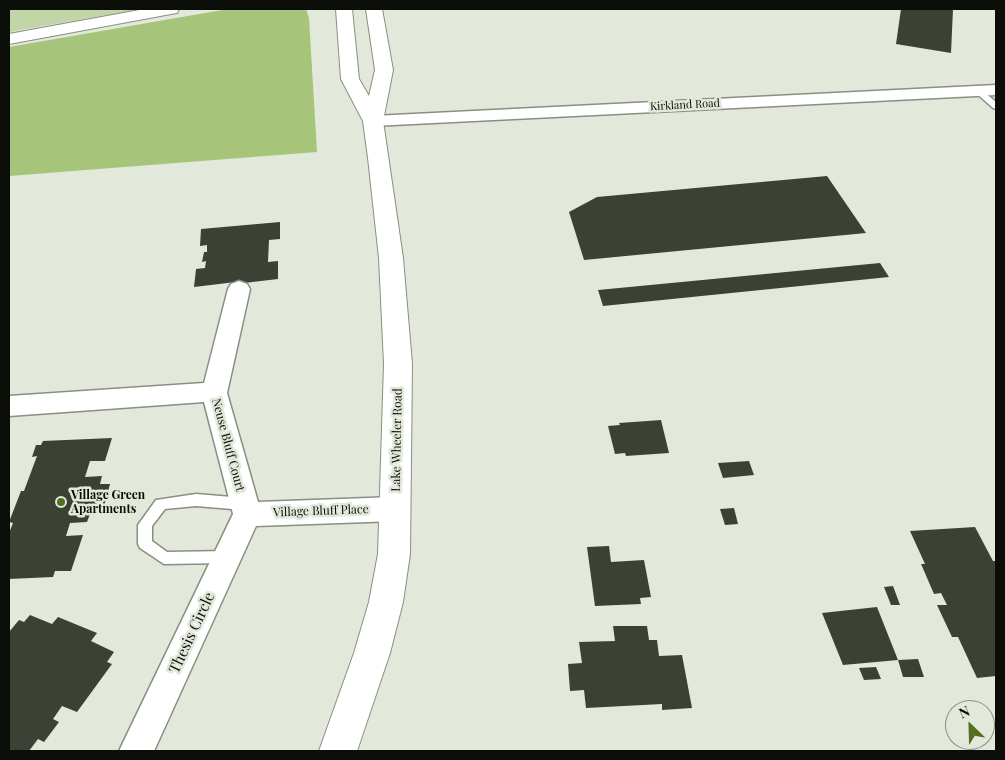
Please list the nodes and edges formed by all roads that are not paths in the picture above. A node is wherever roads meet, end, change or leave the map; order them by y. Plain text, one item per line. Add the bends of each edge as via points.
1 (171, 9) edge
2 (344, 9) edge
3 (374, 9) edge
4 (9, 39) edge
5 (988, 91) edge
6 (996, 106) edge
7 (373, 121) junction
8 (239, 289) dead end
9 (214, 393) junction
10 (9, 406) edge
11 (245, 509) junction
12 (396, 509) junction
13 (227, 557) junction
14 (136, 751) edge
15 (338, 751) edge

1 - 4 main road
2 - 7 main road, Lake Wheeler Road via 350,79
3 - 7 main road, Lake Wheeler Road via 384,70
5 - 6 lane
5 - 7 street, Kirkland Road
7 - 12 main road, Lake Wheeler Road via 392,258 398,364
8 - 9 street, Neuse Bluff Court
9 - 10 street
9 - 11 street, Neuse Bluff Court
11 - 12 street, Village Bluff Place
11 - 13 street, Thesis Circle
11 - 13 lane via 196,500 161,504 146,525 145,544 164,558
12 - 15 main road, Lake Wheeler Road via 394,554 386,602
13 - 14 street, Thesis Circle

